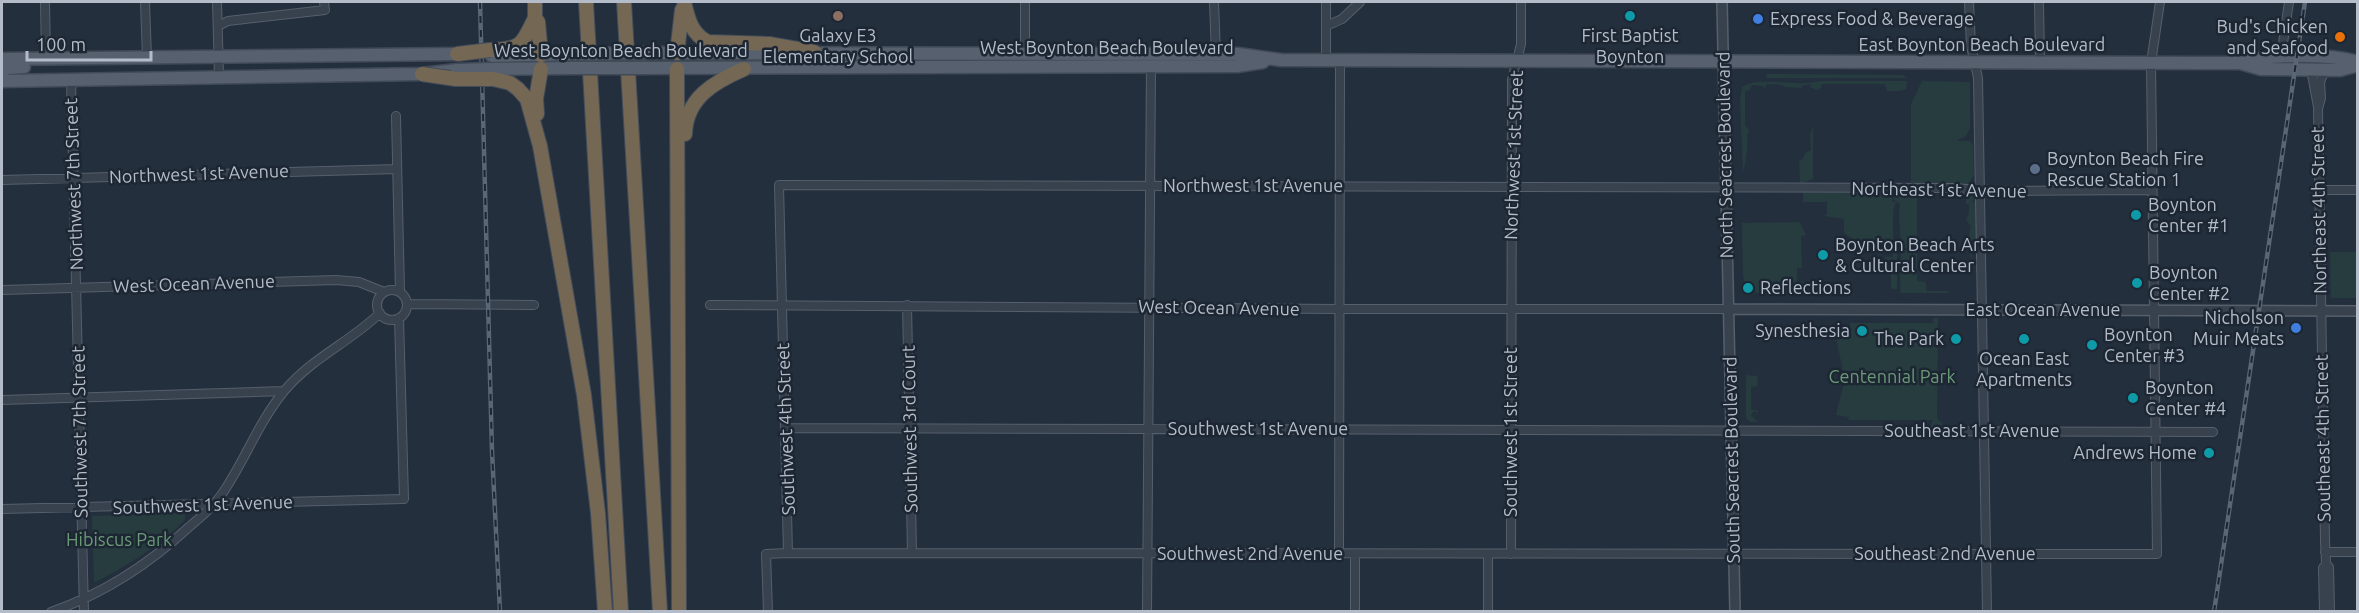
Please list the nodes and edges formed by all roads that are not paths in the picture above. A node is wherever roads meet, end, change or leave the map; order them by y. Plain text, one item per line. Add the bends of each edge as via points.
1 (45, 2) edge
2 (145, 2) edge
3 (217, 2) edge
4 (324, 2) edge
5 (535, 2) edge
6 (586, 2) edge
7 (624, 2) edge
8 (683, 2) edge
9 (1025, 2) edge
10 (1214, 2) edge
11 (1326, 2) edge
12 (1360, 2) edge
13 (1521, 2) edge
14 (1722, 2) edge
15 (1969, 2) edge
16 (2039, 2) edge
17 (2160, 2) edge
18 (2289, 2) edge
19 (535, 18) junction
20 (218, 26) junction
21 (1326, 27) junction
22 (814, 52) junction
23 (1023, 52) junction
24 (490, 53) junction
25 (677, 53) junction
26 (457, 54) joint
27 (1216, 54) junction
28 (219, 57) junction
29 (2281, 57) junction
30 (147, 58) junction
31 (2, 59) edge
32 (46, 59) junction
33 (102, 59) junction
34 (1276, 60) junction
35 (1326, 60) junction
36 (1340, 60) junction
37 (1516, 61) junction
38 (541, 62) junction
39 (1723, 62) junction
40 (1974, 62) junction
41 (2040, 62) junction
42 (2151, 63) junction
43 (2240, 63) junction
44 (2358, 63) edge
45 (1151, 65) junction
46 (932, 67) junction
47 (677, 69) junction
48 (744, 69) junction
49 (2311, 69) junction
50 (2325, 70) junction
51 (2, 71) edge
52 (422, 74) joint
53 (492, 74) junction
54 (219, 76) junction
55 (71, 80) junction
56 (2, 81) edge
57 (2318, 109) junction
58 (396, 116) dead end
59 (540, 146) junction
60 (397, 169) junction
61 (74, 177) junction
62 (2, 180) edge
63 (678, 184) junction
64 (779, 185) joint
65 (1149, 186) junction
66 (1339, 186) junction
67 (1511, 187) junction
68 (1726, 188) junction
69 (1979, 190) junction
70 (2152, 190) junction
71 (2319, 190) junction
72 (2358, 190) edge
73 (77, 288) junction
74 (2, 290) edge
75 (384, 292) junction
76 (400, 292) junction
77 (407, 304) junction
78 (710, 304) dead end
79 (534, 305) dead end
80 (907, 305) junction
81 (783, 306) junction
82 (1150, 307) junction
83 (1339, 309) junction
84 (1511, 309) junction
85 (1728, 309) junction
86 (1982, 309) junction
87 (2155, 309) junction
88 (2321, 311) junction
89 (2358, 311) edge
90 (380, 313) junction
91 (399, 318) junction
92 (284, 391) junction
93 (80, 398) junction
94 (2, 400) edge
95 (786, 428) junction
96 (1149, 428) junction
97 (910, 429) junction
98 (1338, 429) junction
99 (1512, 431) junction
100 (1984, 431) junction
101 (1731, 432) junction
102 (2157, 432) junction
103 (2213, 432) dead end
104 (214, 504) junction
105 (81, 508) junction
106 (2, 509) edge
107 (912, 552) junction
108 (2325, 552) junction
109 (2358, 552) edge
110 (788, 553) junction
111 (1148, 554) junction
112 (1339, 554) junction
113 (1354, 554) junction
114 (1488, 554) junction
115 (1511, 554) junction
116 (1986, 554) junction
117 (1734, 555) junction
118 (2326, 564) junction
119 (83, 598) junction
120 (51, 612) edge
121 (84, 612) edge
122 (605, 612) edge
123 (621, 612) edge
124 (660, 612) edge
125 (679, 612) edge
126 (768, 612) edge
127 (1147, 612) edge
128 (1354, 612) edge
129 (1488, 612) edge
130 (1735, 612) edge
131 (1987, 612) edge
132 (2324, 612) edge
133 (2330, 612) edge

1 - 32 street
2 - 30 street
3 - 20 street
4 - 20 street via 325,10 228,21
5 - 19 highway
6 - 123 highway
7 - 124 highway
8 - 22 highway via 691,26 708,42 769,44
8 - 25 highway
9 - 23 street
10 - 27 street
11 - 21 street
12 - 21 street via 1342,19
13 - 37 street, Northwest 1st Street via 1521,44
14 - 39 street, North Seacrest Boulevard
15 - 40 street
16 - 41 street
17 - 42 street
18 - 29 street
19 - 24 highway via 520,44
19 - 38 highway
20 - 28 street
21 - 35 street
22 - 23 main road, West Boynton Beach Boulevard
22 - 25 main road, West Boynton Beach Boulevard
23 - 27 main road, West Boynton Beach Boulevard
23 - 46 main road via 1011,58 963,59
24 - 26 highway, bridge
24 - 38 main road, West Boynton Beach Boulevard
25 - 38 main road, West Boynton Beach Boulevard, bridge via 570,54
25 - 47 main road
26 - 28 main road
27 - 34 main road, West Boynton Beach Boulevard
28 - 30 main road
28 - 54 street
29 - 43 main road, East Boynton Beach Boulevard
29 - 44 main road, East Boynton Beach Boulevard via 2341,57
30 - 33 main road
31 - 32 main road
32 - 33 main road
33 - 51 main road via 79,67 12,67
34 - 35 main road, West Boynton Beach Boulevard
34 - 45 main road, West Boynton Beach Boulevard via 1237,66
35 - 36 main road, West Boynton Beach Boulevard
36 - 37 main road, West Boynton Beach Boulevard
36 - 66 street
37 - 39 main road, West Boynton Beach Boulevard
37 - 67 street, Northwest 1st Street via 1512,80
38 - 47 main road, West Boynton Beach Boulevard, bridge via 570,68
38 - 53 main road, West Boynton Beach Boulevard
38 - 59 highway via 536,99
39 - 40 main road, East Boynton Beach Boulevard
39 - 68 street, North Seacrest Boulevard
40 - 41 main road, East Boynton Beach Boulevard
40 - 69 street via 1978,78
41 - 42 main road, East Boynton Beach Boulevard
42 - 43 main road, East Boynton Beach Boulevard
42 - 70 street
43 - 49 main road, East Boynton Beach Boulevard via 2261,69
44 - 50 main road, East Boynton Beach Boulevard via 2340,70
45 - 46 main road, West Boynton Beach Boulevard
45 - 65 street
46 - 48 main road, West Boynton Beach Boulevard
47 - 48 main road, West Boynton Beach Boulevard
47 - 63 highway
48 - 63 highway via 713,84 692,107 685,126
49 - 50 main road, East Boynton Beach Boulevard
49 - 57 street, Northeast 4th Street
50 - 57 street, Northeast 4th Street
52 - 53 highway, bridge via 456,79
52 - 54 main road
53 - 59 highway via 510,83 526,99
54 - 55 main road
55 - 56 main road
55 - 61 street, Northwest 7th Street
57 - 71 street, Northeast 4th Street
58 - 60 street
59 - 122 highway via 584,394
60 - 61 street, Northwest 1st Avenue
60 - 76 street
61 - 62 street, Northwest 1st Avenue
61 - 73 street, Northwest 7th Street
63 - 125 highway
64 - 65 street, Northwest 1st Avenue
64 - 81 street, Southwest 4th Street
65 - 66 street, Northwest 1st Avenue
65 - 82 street
66 - 67 street, Northwest 1st Avenue
66 - 83 street
67 - 68 street, Northwest 1st Avenue
67 - 84 street, Northwest 1st Street
68 - 69 street, Northeast 1st Avenue
68 - 85 street, North Seacrest Boulevard
69 - 70 street, Northeast 1st Avenue
69 - 86 street
70 - 87 street
71 - 72 street
71 - 88 street, Northeast 4th Street
73 - 74 street, West Ocean Avenue
73 - 75 street, West Ocean Avenue via 336,280 359,282
73 - 93 street, Southwest 7th Street
75 - 76 street
75 - 90 street via 377,304
76 - 77 street
77 - 79 street
77 - 91 street
78 - 81 street, West Ocean Avenue
80 - 81 street, West Ocean Avenue
80 - 82 street, West Ocean Avenue
80 - 97 street, Southwest 3rd Court
81 - 95 street, Southwest 4th Street
82 - 83 street, West Ocean Avenue
82 - 96 street
83 - 84 street, West Ocean Avenue
83 - 98 street
84 - 85 street, West Ocean Avenue
84 - 99 street, Southwest 1st Street
85 - 86 street, East Ocean Avenue
85 - 101 street, South Seacrest Boulevard
86 - 87 street, East Ocean Avenue
86 - 100 street
87 - 88 street, East Ocean Avenue
87 - 102 street
88 - 89 street, East Ocean Avenue
88 - 108 street, Southeast 4th Street
90 - 91 street via 391,320
90 - 92 street via 362,331 321,356
91 - 104 street, Southwest 1st Avenue via 404,499
92 - 93 street
92 - 104 street
93 - 94 street
93 - 105 street, Southwest 7th Street
95 - 97 street, Southwest 1st Avenue
95 - 110 street, Southwest 4th Street
96 - 97 street, Southwest 1st Avenue
96 - 98 street, Southwest 1st Avenue
96 - 111 street
97 - 107 street, Southwest 3rd Court
98 - 99 street, Southwest 1st Avenue
98 - 112 street
99 - 101 street, Southwest 1st Avenue
99 - 115 street, Southwest 1st Street
100 - 101 street, Southeast 1st Avenue
100 - 102 street, Southeast 1st Avenue
100 - 116 street
101 - 117 street, South Seacrest Boulevard
102 - 103 street, Southeast 1st Avenue
102 - 116 street, Southeast 2nd Avenue via 2157,555
104 - 105 street, Southwest 1st Avenue
104 - 119 street via 150,561
105 - 106 street, Southwest 1st Avenue
105 - 119 street, Southwest 7th Street
107 - 110 street, Southwest 2nd Avenue
107 - 111 street, Southwest 2nd Avenue
108 - 109 street
108 - 118 street, Southeast 4th Street
110 - 126 street, Southwest 2nd Avenue via 766,554
111 - 112 street, Southwest 2nd Avenue
111 - 127 street
112 - 113 street, Southwest 2nd Avenue
113 - 114 street, Southwest 2nd Avenue
113 - 128 street
114 - 115 street, Southwest 2nd Avenue
114 - 129 street
115 - 117 street, Southwest 2nd Avenue
116 - 117 street, Southeast 2nd Avenue
116 - 131 street
117 - 130 street, South Seacrest Boulevard
118 - 132 street, Southeast 4th Street
118 - 133 street, Southeast 4th Street
119 - 120 street
119 - 121 street, Southwest 7th Street

